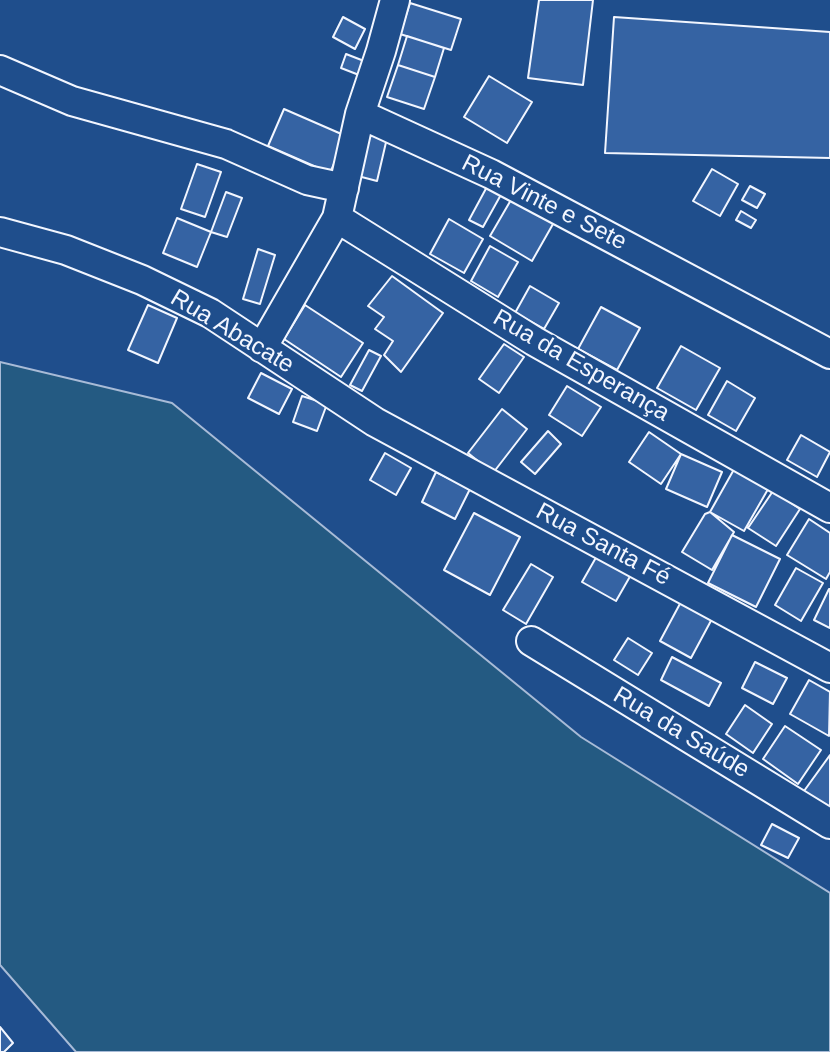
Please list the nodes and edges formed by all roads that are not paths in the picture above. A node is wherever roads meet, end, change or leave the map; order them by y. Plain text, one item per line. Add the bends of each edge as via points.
1 (395, 0) edge
2 (0, 70) edge
3 (360, 114) junction
4 (344, 188) junction
5 (337, 218) junction
6 (0, 232) edge
7 (262, 348) junction
8 (830, 354) edge
9 (375, 422) joint
10 (830, 508) edge
11 (531, 641) dead end
12 (830, 668) edge
13 (830, 824) edge

1 - 3 street
2 - 4 street via 72,101 226,144 307,180
3 - 4 street
3 - 8 street, Rua Vinte e Sete via 491,174
4 - 5 street
5 - 7 street
5 - 10 street, Rua da Esperança via 534,341
6 - 7 street, Rua Abacate via 66,250 142,280 210,313
7 - 9 street, Rua Abacate
9 - 12 street, Rua Santa Fé
11 - 13 street, Rua da Saúde

